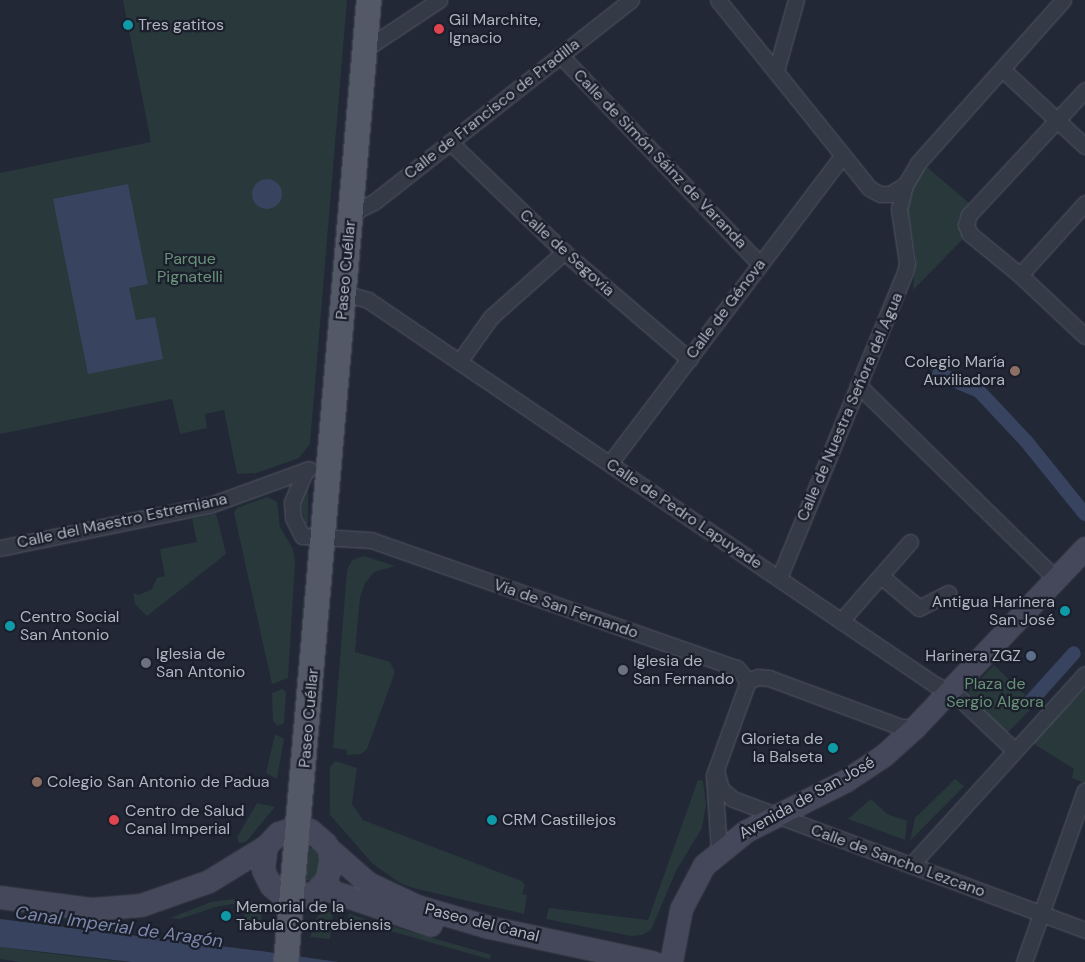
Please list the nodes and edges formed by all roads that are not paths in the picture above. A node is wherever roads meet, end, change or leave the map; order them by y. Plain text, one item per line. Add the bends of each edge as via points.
1 (369, 0) edge
2 (439, 0) edge
3 (630, 0) edge
4 (718, 0) edge
5 (796, 0) edge
6 (1063, 0) edge
7 (365, 49) junction
8 (560, 55) junction
9 (1002, 69) junction
10 (776, 71) junction
11 (1085, 90) edge
12 (1057, 121) junction
13 (450, 142) junction
14 (1085, 146) edge
15 (843, 155) junction
16 (905, 185) junction
17 (1085, 202) edge
18 (350, 214) junction
19 (564, 252) junction
20 (760, 264) junction
21 (1020, 275) junction
22 (344, 293) junction
23 (1082, 328) edge
24 (689, 359) junction
25 (459, 362) junction
26 (858, 385) junction
27 (610, 463) junction
28 (329, 464) junction
29 (306, 470) junction
30 (323, 539) junction
31 (910, 542) dead end
32 (0, 548) edge
33 (1085, 548) edge
34 (882, 577) junction
35 (779, 578) junction
36 (1056, 579) junction
37 (948, 593) dead end
38 (841, 621) junction
39 (1085, 674) edge
40 (748, 681) junction
41 (949, 690) junction
42 (915, 727) junction
43 (1014, 750) junction
44 (716, 770) junction
45 (1085, 790) edge
46 (777, 816) junction
47 (300, 828) junction
48 (266, 846) junction
49 (328, 848) junction
50 (719, 851) junction
51 (911, 865) junction
52 (320, 887) junction
53 (0, 897) edge
54 (293, 897) junction
55 (1041, 914) junction
56 (1085, 930) edge
57 (287, 953) edge
58 (584, 962) edge
59 (652, 962) edge
60 (671, 962) edge
61 (1024, 962) edge

1 - 7 main road, Paseo Cuéllar
2 - 7 street
3 - 8 street, Calle de Francisco de Pradilla
4 - 10 street
5 - 10 street
6 - 9 street, Calle de Nuestra Señora del Agua
7 - 18 main road, Paseo Cuéllar
8 - 13 street, Calle de Francisco de Pradilla
8 - 20 street, Calle de Simón Sáinz de Varanda
9 - 12 street
9 - 16 street, Calle de Nuestra Señora del Agua via 918,163
10 - 15 street
11 - 12 street
12 - 14 street
12 - 21 street via 968,215 966,225 970,234
13 - 18 street, Calle de Francisco de Pradilla via 374,202
13 - 19 street, Calle de Segovia
15 - 16 street via 869,188 880,194 890,194
15 - 20 street, Calle de Génova
16 - 26 street, Calle de Nuestra Señora del Agua via 899,209 907,263 905,272
17 - 21 street
18 - 22 main road, Paseo Cuéllar
19 - 24 street, Calle de Segovia
19 - 25 street via 491,317
20 - 24 street, Calle de Génova
21 - 23 street
22 - 25 street, Calle de Pedro Lapuyade via 368,300
22 - 28 main road, Paseo Cuéllar
24 - 27 street, Calle de Génova
25 - 27 street, Calle de Pedro Lapuyade
26 - 35 street, Calle de Nuestra Señora del Agua
26 - 36 street
27 - 35 street, Calle de Pedro Lapuyade
28 - 29 street, Calle del Maestro Estremiana
28 - 30 main road, Paseo Cuéllar
29 - 30 street via 294,494 293,518 302,536
29 - 32 street, Calle del Maestro Estremiana via 213,504
30 - 40 street, Vía de San Fernando via 371,540 737,668
30 - 47 main road, Paseo Cuéllar
31 - 34 street
33 - 36 main road, Avenida de San José
34 - 37 street via 919,608
34 - 38 street
35 - 38 street, Calle de Pedro Lapuyade
36 - 41 main road, Avenida de San José
38 - 41 street, Calle de Pedro Lapuyade
39 - 43 street
40 - 42 street via 758,676 769,678 901,727
40 - 44 street
41 - 42 main road, Avenida de San José
41 - 43 street, Calle de Pedro Lapuyade
42 - 46 main road, Avenida de San José via 870,766
43 - 51 street
44 - 46 street, Calle de Sancho Lezcano via 724,794
44 - 50 street via 714,787
45 - 55 street
46 - 50 main road, Avenida de San José via 746,831
46 - 51 street, Calle de Sancho Lezcano
47 - 48 main road via 283,830
47 - 49 main road, Paseo del Canal via 319,836
47 - 54 main road, Paseo Cuéllar
48 - 53 main road via 209,881 141,905 91,909
48 - 54 main road via 262,858 265,876 276,890
49 - 52 main road via 330,869
49 - 59 main road, Paseo del Canal via 368,883 417,906 489,927
50 - 60 main road, Avenida de San José via 704,865 687,893 676,928
51 - 55 street, Calle de Sancho Lezcano
52 - 54 main road via 310,894
52 - 58 main road, Paseo del Canal via 477,939
54 - 57 main road, Paseo Cuéllar
55 - 56 street, Calle de Sancho Lezcano
55 - 61 street

